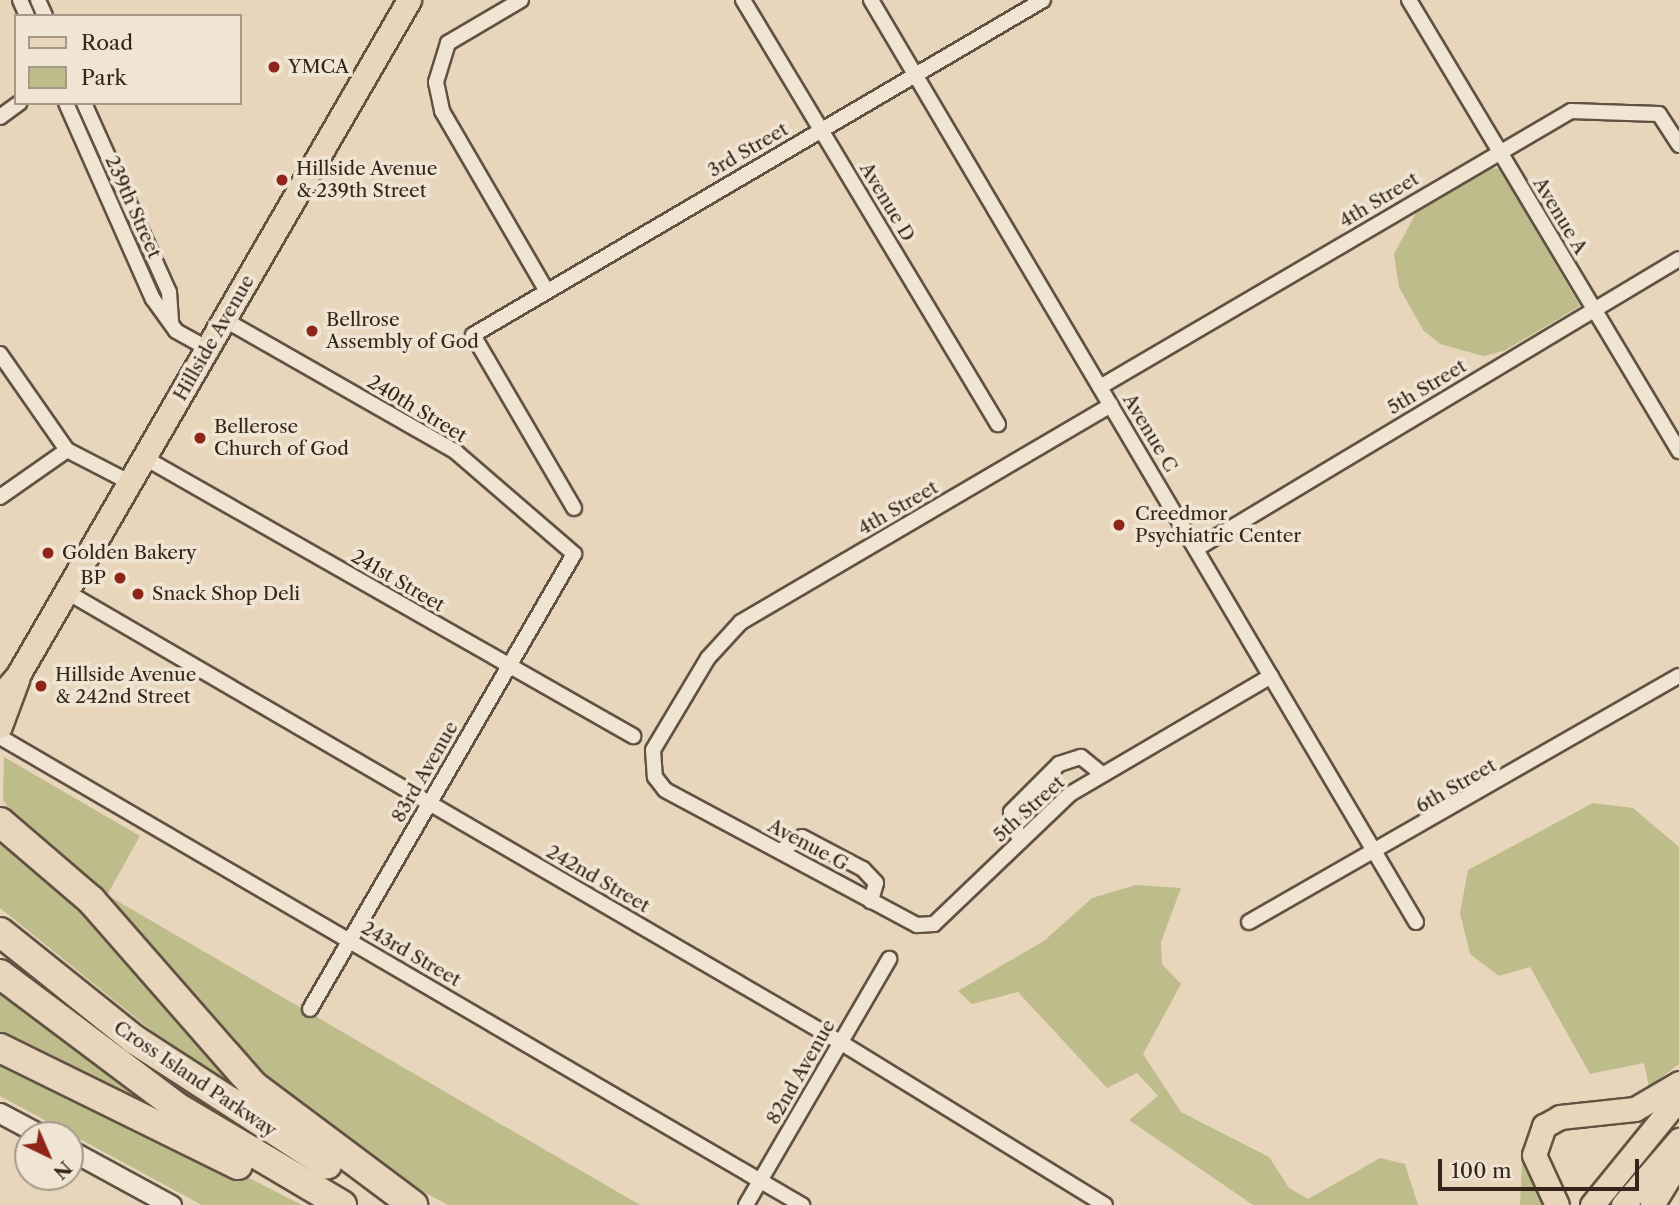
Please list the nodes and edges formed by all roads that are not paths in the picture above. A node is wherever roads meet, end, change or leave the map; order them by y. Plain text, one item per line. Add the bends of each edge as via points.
1 (409, 0) edge
2 (521, 0) edge
3 (743, 0) edge
4 (871, 0) edge
5 (1043, 0) edge
6 (1409, 0) edge
7 (915, 75) junction
8 (16, 105) edge
9 (67, 105) edge
10 (85, 105) edge
11 (0, 117) edge
12 (821, 130) junction
13 (1679, 145) edge
14 (1499, 151) junction
15 (1679, 258) edge
16 (546, 290) junction
17 (1594, 309) junction
18 (225, 320) junction
19 (171, 324) junction
20 (208, 349) junction
21 (0, 354) edge
22 (1100, 387) junction
23 (1111, 405) junction
24 (998, 424) dead end
25 (67, 450) junction
26 (1679, 452) edge
27 (145, 458) junction
28 (131, 483) junction
29 (0, 497) edge
30 (574, 508) dead end
31 (1196, 549) junction
32 (574, 554) joint
33 (67, 592) junction
34 (509, 666) junction
35 (19, 675) junction
36 (1271, 676) junction
37 (1679, 676) edge
38 (0, 696) edge
39 (0, 726) edge
40 (633, 736) dead end
41 (0, 737) edge
42 (1103, 775) junction
43 (665, 790) joint
44 (0, 800) edge
45 (429, 803) junction
46 (10, 830) edge
47 (1020, 842) junction
48 (780, 851) junction
49 (1376, 854) junction
50 (871, 901) junction
51 (1249, 922) dead end
52 (1416, 922) dead end
53 (934, 924) joint
54 (0, 932) edge
55 (349, 941) junction
56 (889, 959) dead end
57 (0, 974) edge
58 (310, 1009) dead end
59 (840, 1042) junction
60 (0, 1048) edge
61 (1679, 1083) edge
62 (1679, 1098) edge
63 (1679, 1140) edge
64 (84, 1158) edge
65 (1679, 1160) edge
66 (760, 1180) junction
67 (172, 1205) edge
68 (315, 1205) edge
69 (342, 1205) edge
70 (403, 1205) edge
71 (413, 1205) edge
72 (746, 1205) edge
73 (802, 1205) edge
74 (1105, 1205) edge
75 (1557, 1205) edge
76 (1592, 1205) edge
77 (1623, 1205) edge
78 (1652, 1205) edge

1 - 18 main road, Hillside Avenue
2 - 16 street via 448,43 436,82 442,111
3 - 12 street, Avenue D
4 - 7 street, Avenue C
5 - 7 street, 3rd Street
6 - 14 street, Avenue A
7 - 12 street, 3rd Street
7 - 22 street, Avenue C
8 - 11 street
9 - 19 street, 239th Street via 153,299
10 - 19 street, 239th Street via 169,292
12 - 16 street, 3rd Street
12 - 24 street, Avenue D
13 - 14 street, 4th Street via 1658,114 1572,111
14 - 17 street, Avenue A
14 - 22 street, 4th Street
15 - 17 street, 5th Street
16 - 30 street, 3rd Street via 473,335
17 - 26 street, Avenue A
17 - 31 street, 5th Street
18 - 20 main road, Hillside Avenue
18 - 32 street, 240th Street via 456,453
19 - 20 street, 239th Street
20 - 27 main road, Hillside Avenue
21 - 25 street
22 - 23 street, Avenue C
23 - 31 street, Avenue C
23 - 43 street, 4th Street via 741,622 708,659 653,750 655,777
25 - 28 street
25 - 29 street
27 - 28 main road, Hillside Avenue
27 - 34 street, 241st Street
28 - 33 main road, Hillside Avenue
31 - 36 street, Avenue C
32 - 34 street, 83rd Avenue
33 - 35 main road, Hillside Avenue
33 - 45 street, 242nd Street
34 - 40 street, 241st Street
34 - 45 street, 83rd Avenue
35 - 38 main road, Hillside Avenue
35 - 39 main road, Hillside Avenue
36 - 42 street, 5th Street
36 - 49 street, Avenue C
37 - 49 street, 6th Street
41 - 55 street, 243rd Street
42 - 47 street, 5th Street via 1070,794
42 - 47 street via 1081,757 1059,765 1011,812
43 - 48 street, Avenue G
44 - 46 highway
45 - 55 street, 83rd Avenue
45 - 59 street, 242nd Street
46 - 71 highway via 99,909 246,1079
47 - 53 street, 5th Street
48 - 50 street, Avenue G
48 - 50 street via 802,836 863,869 876,883
49 - 51 street, 6th Street
49 - 52 street, Avenue C
50 - 53 street, Avenue G via 917,925
54 - 70 highway, Cross Island Parkway via 188,1077
55 - 58 street, 83rd Avenue
55 - 66 street, 243rd Street
56 - 59 street, 82nd Avenue
57 - 69 highway, Cross Island Parkway via 177,1107
59 - 66 street, 82nd Avenue
59 - 74 street, 242nd Street
60 - 68 highway
61 - 75 main road via 1635,1109 1560,1117 1544,1126 1534,1155
62 - 76 main road
63 - 77 main road
64 - 67 street
65 - 78 main road
66 - 72 street, 82nd Avenue
66 - 73 street, 243rd Street

